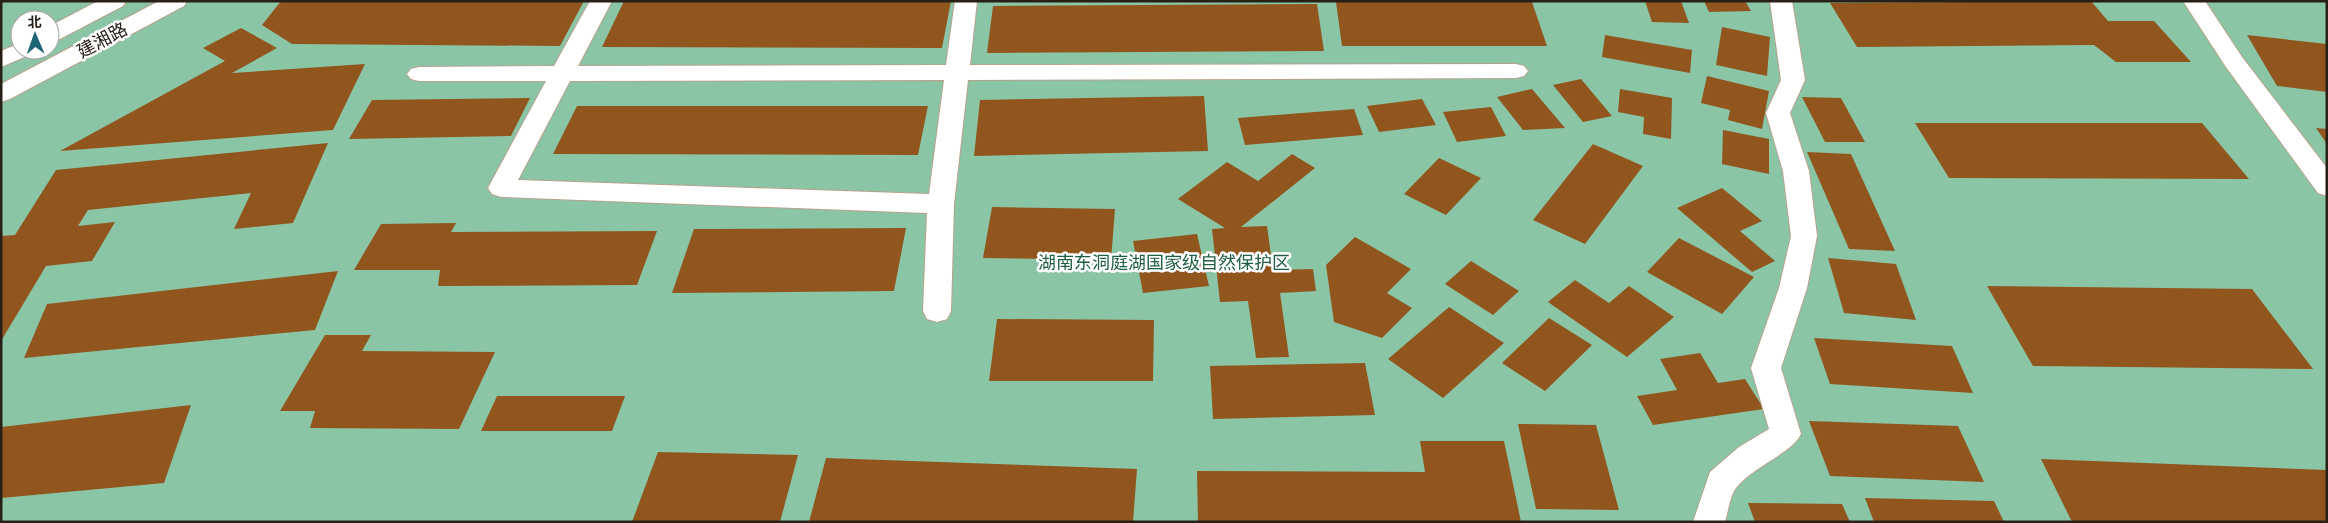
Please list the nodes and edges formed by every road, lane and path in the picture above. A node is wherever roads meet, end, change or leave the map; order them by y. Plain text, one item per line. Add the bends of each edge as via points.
1 (115, 1) edge
2 (176, 1) edge
3 (601, 1) edge
4 (966, 1) edge
5 (1781, 1) edge
6 (2194, 1) edge
7 (60, 30) edge
8 (1516, 71) dead end
9 (958, 72) junction
10 (419, 74) dead end
11 (562, 74) junction
12 (1, 94) edge
13 (2327, 187) edge
14 (941, 204) junction
15 (938, 311) dead end
16 (1709, 522) edge

1 - 7 street, 建湘路
2 - 12 street, 建湘路
3 - 11 street
4 - 9 street
5 - 16 street via 1793,80 1778,113 1796,171 1804,236 1792,288 1766,368 1786,434 1750,456 1721,482
6 - 13 street via 2234,62
8 - 9 street
9 - 11 street
9 - 14 street
10 - 11 street
11 - 14 street via 501,188
14 - 15 street

